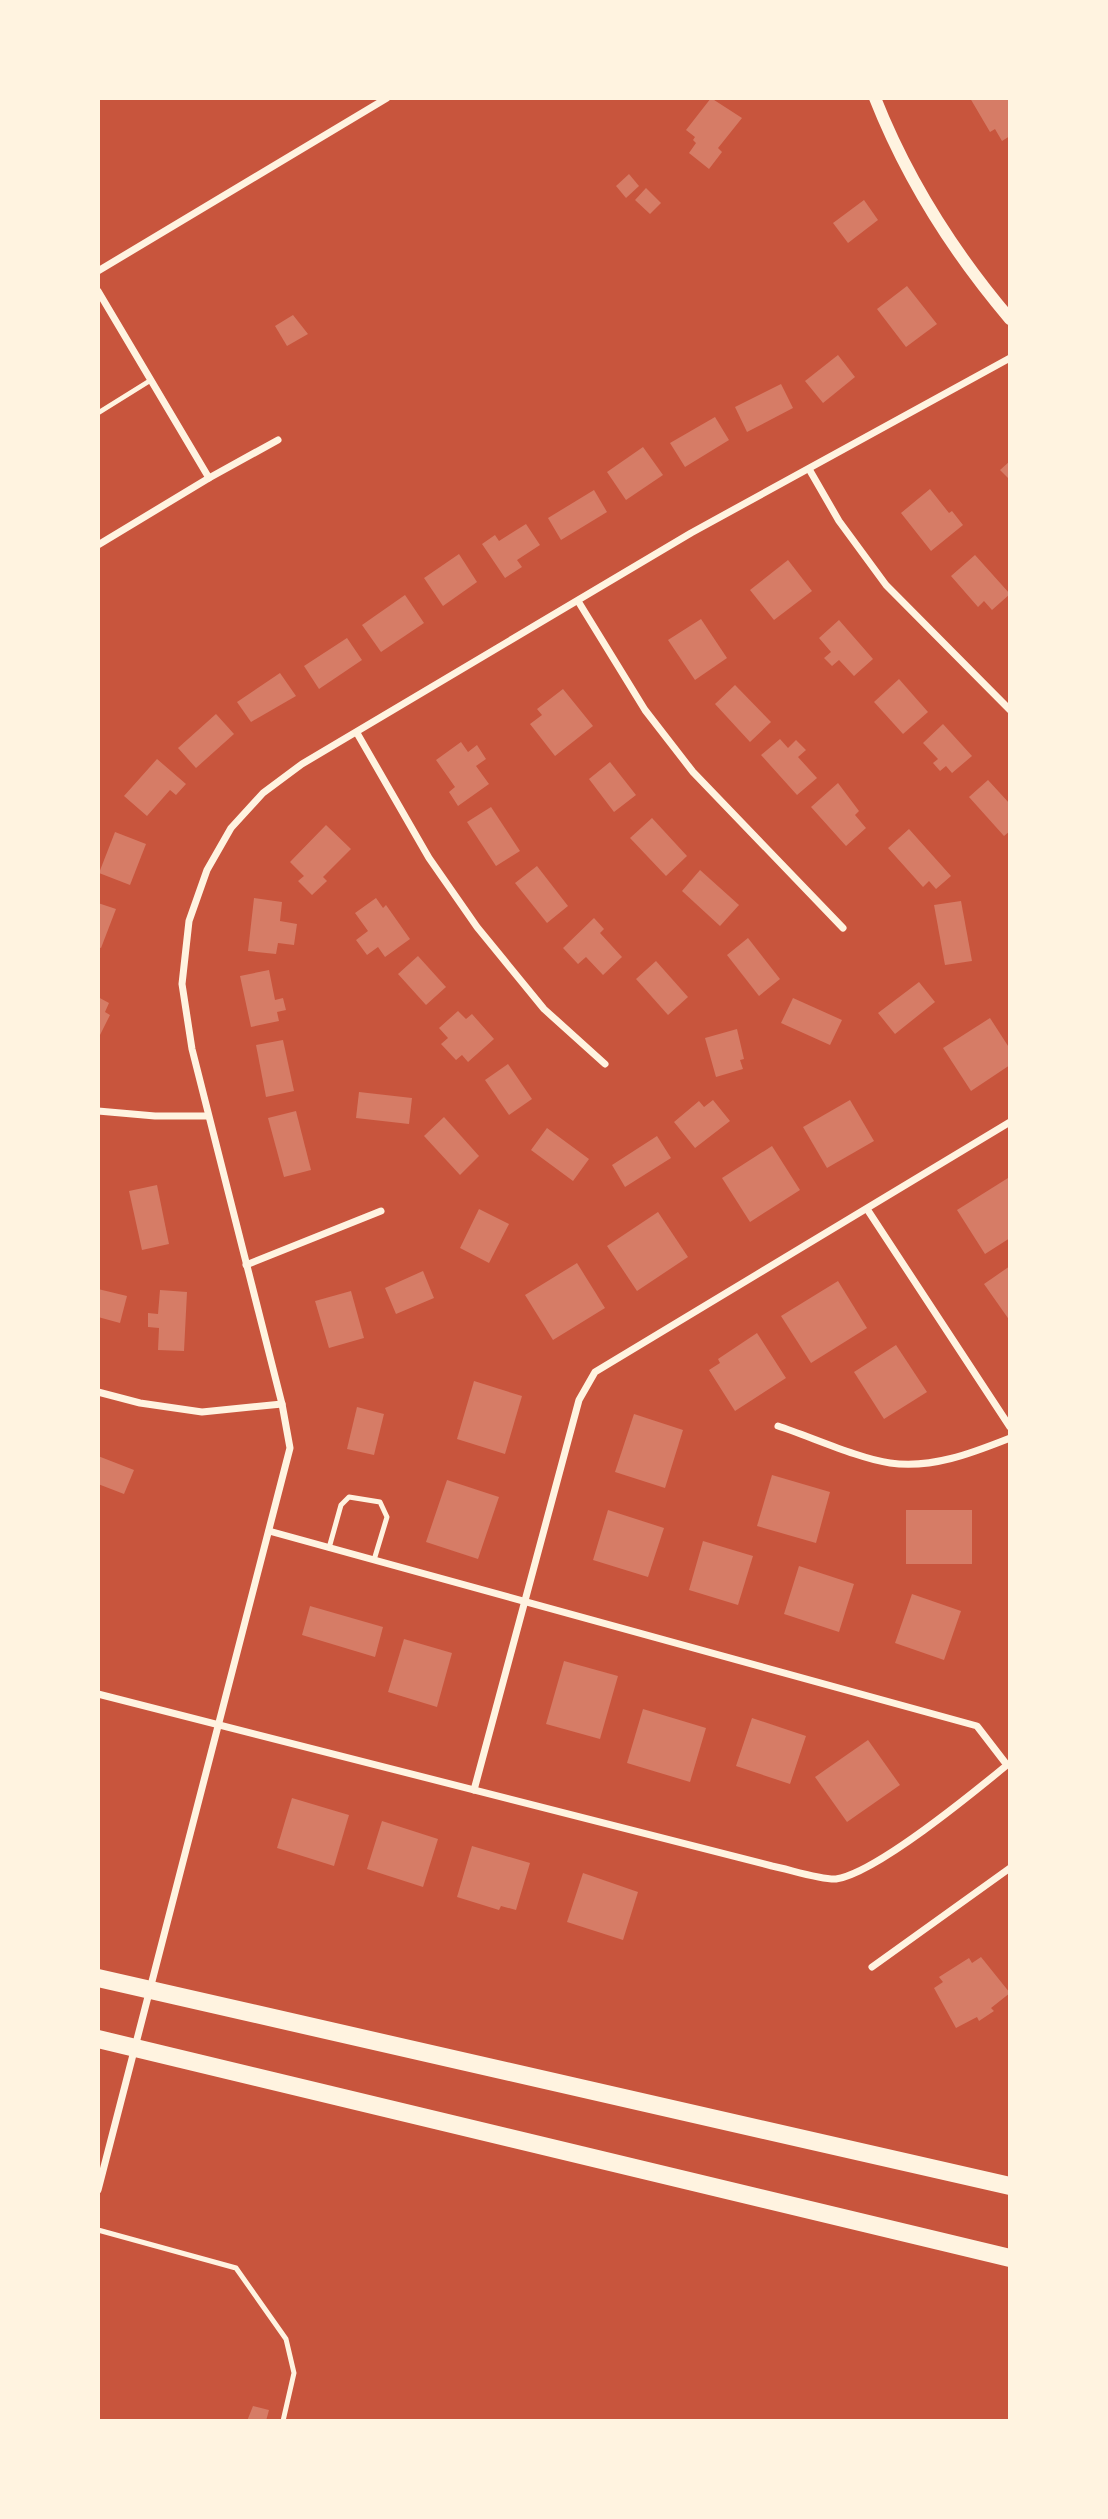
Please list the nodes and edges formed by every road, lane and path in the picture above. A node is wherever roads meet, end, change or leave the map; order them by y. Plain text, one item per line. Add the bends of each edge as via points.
1 (387, 98) edge
2 (875, 98) edge
3 (98, 271) edge
4 (98, 290) edge
5 (1010, 319) edge
6 (1010, 358) edge
7 (151, 380) junction
8 (98, 413) edge
9 (278, 440) dead end
10 (808, 469) junction
11 (209, 478) junction
12 (98, 545) edge
13 (578, 601) junction
14 (1010, 709) edge
15 (357, 733) junction
16 (843, 928) dead end
17 (605, 1064) dead end
18 (98, 1111) edge
19 (208, 1116) junction
20 (1010, 1122) edge
21 (867, 1209) junction
22 (381, 1211) dead end
23 (246, 1265) junction
24 (98, 1392) edge
25 (282, 1404) junction
26 (778, 1426) dead end
27 (1010, 1427) edge
28 (1010, 1438) edge
29 (269, 1531) junction
30 (329, 1548) junction
31 (374, 1560) junction
32 (527, 1604) junction
33 (98, 1693) edge
34 (220, 1726) junction
35 (1009, 1767) edge
36 (474, 1790) junction
37 (1010, 1868) edge
38 (872, 1967) dead end
39 (98, 1978) edge
40 (149, 1990) junction
41 (98, 2039) edge
42 (134, 2048) junction
43 (1010, 2186) edge
44 (98, 2190) edge
45 (98, 2230) edge
46 (1010, 2258) edge
47 (283, 2421) edge

1 - 3 street
2 - 5 street via 923,197 968,267
4 - 7 street
6 - 10 street
7 - 8 lane
7 - 11 street
9 - 11 street
10 - 13 street
10 - 14 street via 886,585
11 - 12 street
13 - 15 street
13 - 16 street via 645,710 693,772
15 - 17 street via 429,858 477,927 544,1009
15 - 19 street via 263,793 231,828 207,870 189,921 182,984
18 - 19 street
19 - 23 street
20 - 21 street
21 - 27 street
21 - 32 street via 595,1372 579,1400
22 - 23 street
23 - 25 street
24 - 25 street via 202,1412
25 - 29 street via 290,1448
26 - 28 street via 889,1463 930,1463
29 - 30 street
29 - 34 street
30 - 31 street
30 - 31 lane via 341,1505 349,1497 380,1502 387,1517
31 - 32 street
32 - 35 street via 810,1677 977,1726
32 - 36 street
33 - 34 street
34 - 36 street
34 - 40 street
35 - 36 street via 874,1863 835,1879
37 - 38 street
39 - 40 main road
40 - 42 street
40 - 43 main road
41 - 42 main road
42 - 44 street
42 - 46 main road
45 - 47 lane via 236,2268 286,2339 294,2373

